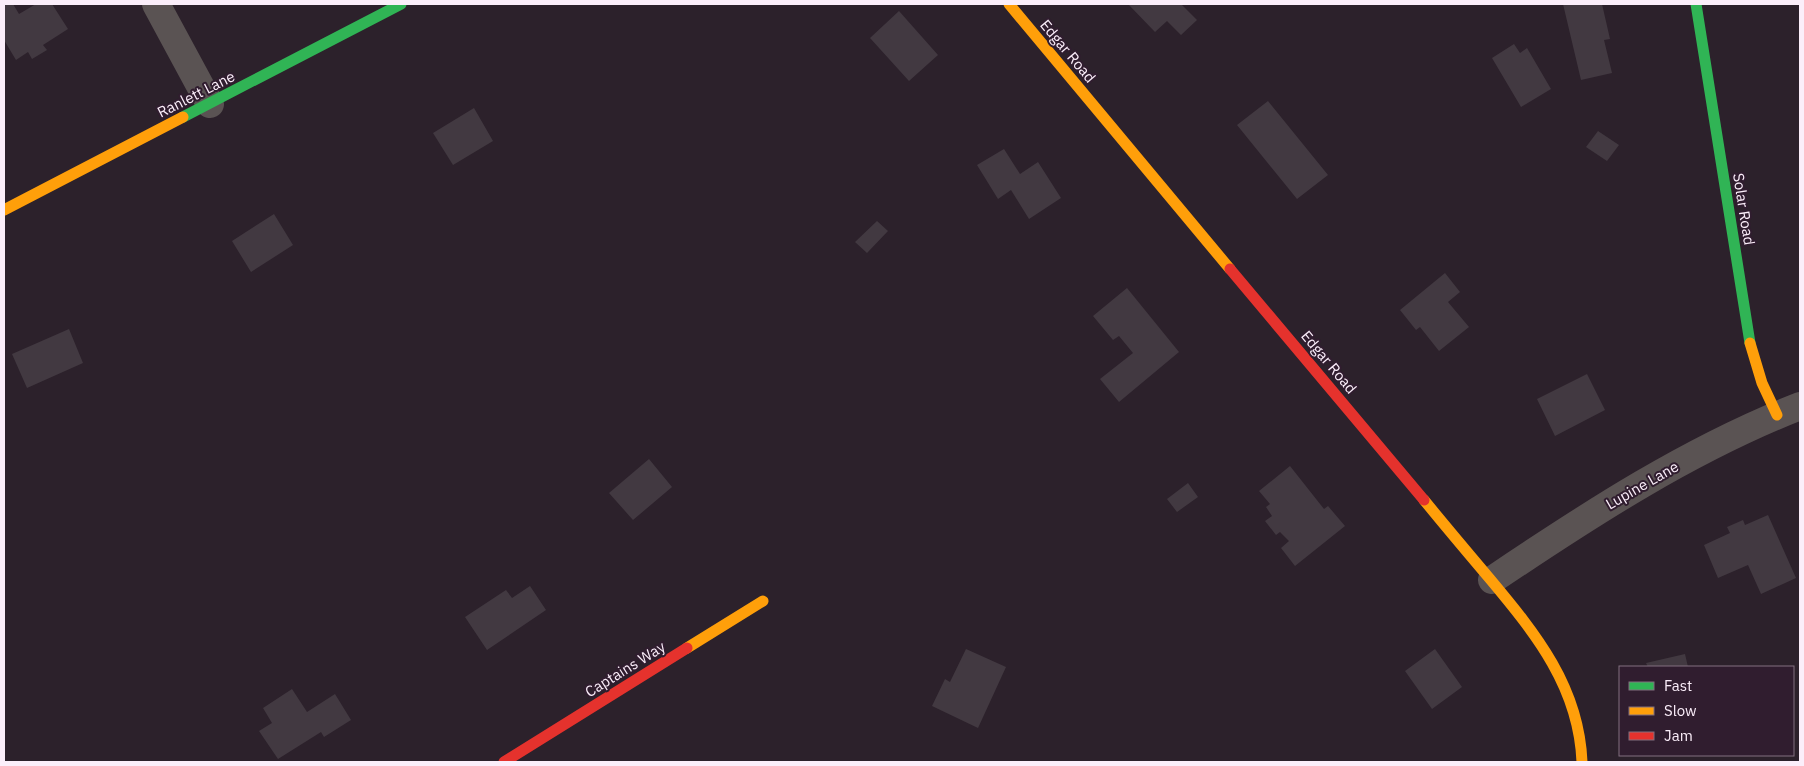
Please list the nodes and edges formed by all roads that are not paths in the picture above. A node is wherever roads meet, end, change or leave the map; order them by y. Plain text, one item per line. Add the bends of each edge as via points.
1 (156, 4) edge
2 (401, 4) edge
3 (1009, 4) edge
4 (1696, 4) edge
5 (210, 104) junction
6 (4, 210) edge
7 (1789, 411) edge
8 (1492, 580) junction
9 (763, 602) dead end
10 (504, 762) edge
11 (1582, 762) edge

1 - 5 street
2 - 5 street, Ranlett Lane
3 - 8 street, Edgar Road
4 - 7 street, Solar Road via 1751,349 1766,395
5 - 6 street, Ranlett Lane
7 - 8 street, Lupine Lane via 1727,438 1628,492
8 - 11 street, Edgar Road via 1549,657 1578,724
9 - 10 street, Captains Way

